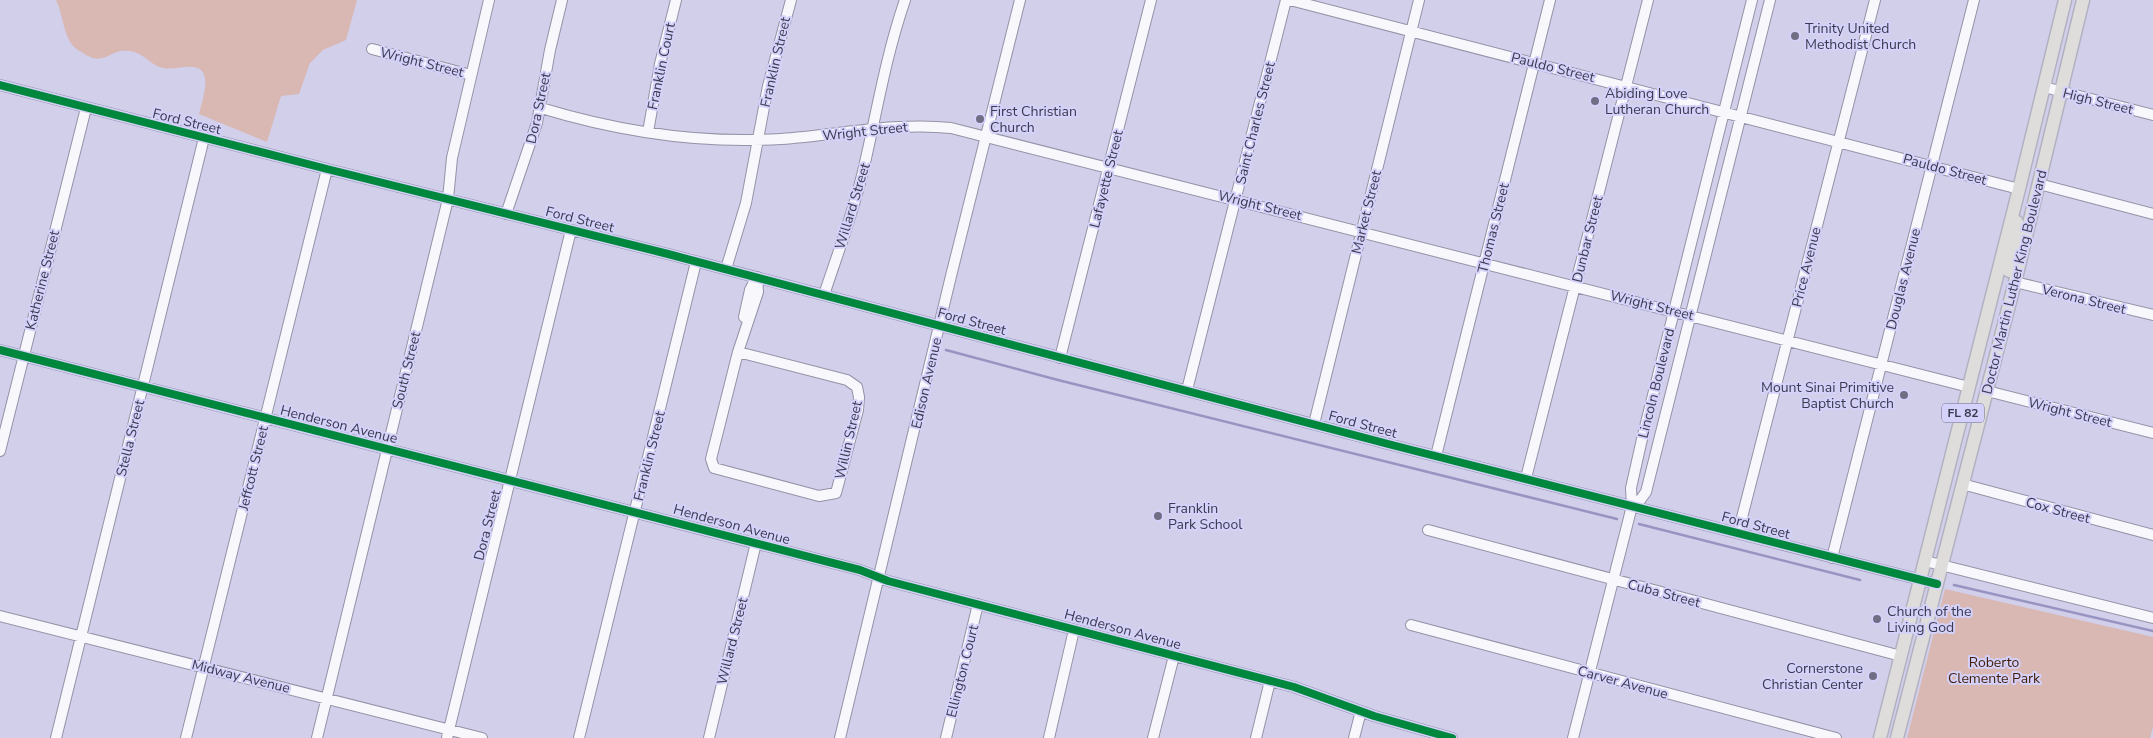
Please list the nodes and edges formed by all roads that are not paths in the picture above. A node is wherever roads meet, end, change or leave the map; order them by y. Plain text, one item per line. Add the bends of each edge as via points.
1 (489, 0) edge
2 (562, 0) edge
3 (676, 0) edge
4 (791, 0) edge
5 (905, 0) edge
6 (1020, 0) edge
7 (1151, 0) edge
8 (1286, 0) edge
9 (1290, 0) edge
10 (1419, 0) edge
11 (1550, 0) edge
12 (1648, 0) edge
13 (1752, 0) edge
14 (1770, 0) edge
15 (1874, 0) edge
16 (1974, 0) edge
17 (2065, 0) edge
18 (2083, 0) edge
19 (1411, 31) junction
20 (372, 49) dead end
21 (1533, 63) junction
22 (471, 74) junction
23 (0, 85) edge
24 (1626, 86) junction
25 (2044, 87) junction
26 (2061, 92) junction
27 (86, 108) junction
28 (541, 108) junction
29 (1724, 112) junction
30 (2153, 114) edge
31 (1740, 117) junction
32 (871, 131) junction
33 (648, 132) junction
34 (986, 137) junction
35 (204, 138) junction
36 (758, 140) junction
37 (1837, 142) junction
38 (1932, 166) junction
39 (1109, 167) junction
40 (327, 169) junction
41 (2039, 184) junction
42 (2019, 189) junction
43 (448, 199) junction
44 (1235, 199) junction
45 (2015, 207) junction
46 (506, 214) junction
47 (2153, 214) edge
48 (571, 230) junction
49 (1362, 231) junction
50 (696, 262) junction
51 (1485, 262) junction
52 (726, 269) junction
53 (757, 277) junction
54 (2015, 282) junction
55 (1575, 285) junction
56 (824, 295) junction
57 (1674, 311) junction
58 (1690, 315) junction
59 (2153, 315) edge
60 (940, 325) junction
61 (1787, 340) junction
62 (0, 350) edge
63 (738, 352) junction
64 (23, 356) junction
65 (1060, 358) junction
66 (1881, 364) junction
67 (1969, 386) junction
68 (143, 387) junction
69 (1187, 390) junction
70 (1987, 391) junction
71 (1982, 408) junction
72 (265, 418) junction
73 (1314, 424) junction
74 (2153, 434) edge
75 (387, 449) junction
76 (0, 452) edge
77 (1436, 456) junction
78 (1526, 478) junction
79 (511, 480) junction
80 (1962, 484) junction
81 (1634, 506) junction
82 (635, 512) junction
83 (1428, 530) dead end
84 (1738, 533) junction
85 (2153, 535) edge
86 (756, 543) junction
87 (1832, 558) junction
88 (1925, 561) junction
89 (1941, 566) junction
90 (879, 576) junction
91 (1614, 579) junction
92 (1920, 580) junction
93 (1936, 584) junction
94 (978, 604) junction
95 (0, 616) edge
96 (2153, 618) edge
97 (1411, 625) dead end
98 (1074, 630) junction
99 (81, 636) junction
100 (1174, 656) junction
101 (1901, 656) junction
102 (205, 666) junction
103 (1589, 673) junction
104 (1270, 681) junction
105 (326, 697) junction
106 (1361, 711) junction
107 (449, 733) edge
108 (56, 738) edge
109 (186, 738) edge
110 (317, 738) edge
111 (482, 738) edge
112 (579, 738) edge
113 (709, 738) edge
114 (840, 738) edge
115 (946, 738) edge
116 (1049, 738) edge
117 (1153, 738) edge
118 (1256, 738) edge
119 (1354, 738) edge
120 (1452, 738) edge
121 (1572, 738) edge
122 (1836, 738) edge
123 (1880, 738) edge
124 (1897, 738) edge

1 - 22 street, South Street
2 - 28 street, Dora Street
3 - 33 street, Franklin Court
4 - 36 street, Franklin Street via 776,52
5 - 32 street, Willard Street
6 - 34 street, Edison Avenue
7 - 39 street, Lafayette Street
8 - 44 street, Saint Charles Street
9 - 19 street, Pauldo Street
10 - 19 street, Market Street
11 - 21 street, Thomas Street
12 - 24 street, Dunbar Street
13 - 29 street, Lincoln Boulevard
14 - 31 street, Lincoln Boulevard
15 - 37 street, Price Avenue
16 - 38 street, Douglas Avenue
17 - 25 main road, Doctor Martin Luther King Boulevard / FL 82
18 - 26 main road, Doctor Martin Luther King Boulevard / FL 82
19 - 21 street, Pauldo Street
19 - 49 street, Market Street
20 - 22 street, Wright Street
21 - 24 street, Pauldo Street
21 - 51 street, Thomas Street
22 - 43 street, South Street via 452,158
23 - 27 street, Ford Street
24 - 29 street, Pauldo Street
24 - 55 street, Dunbar Street
25 - 26 street, High Street
25 - 42 main road, Doctor Martin Luther King Boulevard / FL 82
26 - 30 street, High Street
26 - 41 main road, Doctor Martin Luther King Boulevard / FL 82
27 - 35 street, Ford Street
27 - 64 street, Katherine Street
28 - 33 street, Wright Street via 599,124
28 - 46 street, Dora Street
29 - 31 street, Pauldo Street
29 - 57 street, Lincoln Boulevard
31 - 37 street, Pauldo Street
31 - 58 street, Lincoln Boulevard
32 - 34 street, Wright Street via 933,126
32 - 36 street, Wright Street
32 - 56 street, Willard Street via 852,210
33 - 36 street, Wright Street
34 - 39 street, Wright Street
34 - 60 street, Edison Avenue
35 - 40 street, Ford Street
35 - 68 street, Stella Street
36 - 52 street, Franklin Street via 746,203
37 - 38 street, Pauldo Street
37 - 61 street, Price Avenue
38 - 42 street, Pauldo Street
38 - 66 street, Douglas Avenue
39 - 44 street, Wright Street
39 - 65 street, Lafayette Street
40 - 43 street, Ford Street
40 - 72 street, Jeffcott Street
41 - 47 street
41 - 54 main road, Doctor Martin Luther King Boulevard / FL 82
42 - 45 main road, Doctor Martin Luther King Boulevard / FL 82
43 - 46 street, Ford Street
43 - 75 street, South Street
44 - 49 street, Wright Street
44 - 69 street, Saint Charles Street
45 - 54 main road via 2018,229 2009,273
45 - 67 main road, Doctor Martin Luther King Boulevard / FL 82
46 - 48 street, Ford Street
48 - 50 street, Ford Street
48 - 79 street, Dora Street
49 - 51 street, Wright Street
49 - 73 street, Market Street
50 - 52 street, Ford Street
50 - 82 street, Franklin Street
51 - 55 street, Wright Street
51 - 77 street, Thomas Street
52 - 53 street, Ford Street
53 - 56 street, Ford Street
53 - 63 street, Willin Street via 758,292
54 - 59 street, Verona Street
54 - 70 main road, Doctor Martin Luther King Boulevard / FL 82
55 - 57 street, Wright Street
55 - 78 street, Dunbar Street
56 - 60 street, Ford Street
57 - 58 street, Wright Street
57 - 81 street, Lincoln Boulevard via 1631,488
58 - 61 street, Wright Street
58 - 81 street, Lincoln Boulevard via 1646,492
60 - 65 street, Ford Street
60 - 90 street, Edison Avenue
61 - 66 street, Wright Street
61 - 84 street, Price Avenue
62 - 64 street, Henderson Avenue
63 - 63 street, Willin Street via 711,460 714,468 820,496 836,493 858,410 857,387 847,380
64 - 68 street, Henderson Avenue
64 - 76 street, Katherine Street
65 - 69 street, Ford Street
66 - 67 street, Wright Street
66 - 87 street, Douglas Avenue
67 - 71 main road via 1977,394
67 - 88 main road, Doctor Martin Luther King Boulevard / FL 82
68 - 72 street, Henderson Avenue
68 - 99 street, Stella Street
69 - 73 street, Ford Street
70 - 71 main road, Doctor Martin Luther King Boulevard / FL 82
70 - 74 street, Wright Street
71 - 80 main road, Doctor Martin Luther King Boulevard / FL 82
72 - 75 street, Henderson Avenue
72 - 102 street, Jeffcott Street
73 - 77 street, Ford Street
75 - 79 street, Henderson Avenue
75 - 105 street, South Street
77 - 78 street, Ford Street
78 - 81 street, Ford Street
79 - 82 street, Henderson Avenue
79 - 107 street, Dora Street
80 - 85 street, Cox Street
80 - 89 main road, Doctor Martin Luther King Boulevard / FL 82
81 - 84 street, Ford Street
81 - 91 street, Lincoln Boulevard
82 - 86 street, Henderson Avenue
82 - 112 street, Franklin Street
83 - 91 street, Cuba Street
84 - 87 street, Ford Street
86 - 90 street, Henderson Avenue
86 - 113 street, Willard Street
87 - 92 street, Ford Street
88 - 89 street
88 - 92 main road, Doctor Martin Luther King Boulevard / FL 82
89 - 93 main road, Doctor Martin Luther King Boulevard / FL 82
89 - 96 street
90 - 94 street, Henderson Avenue
90 - 114 street, Edison Avenue
91 - 101 street, Cuba Street
91 - 103 street, Lincoln Boulevard
92 - 93 street, Ford Street
92 - 101 main road, Doctor Martin Luther King Boulevard / FL 82
93 - 124 main road, Doctor Martin Luther King Boulevard / FL 82
94 - 98 street, Henderson Avenue
94 - 115 street, Ellington Court
95 - 99 street, Midway Avenue
97 - 103 street, Carver Avenue
98 - 100 street, Henderson Avenue
98 - 116 street
99 - 102 street, Midway Avenue
99 - 108 street, Stella Street
100 - 104 street, Henderson Avenue
100 - 117 street
101 - 123 main road, Doctor Martin Luther King Boulevard / FL 82
102 - 105 street, Midway Avenue
102 - 109 street, Jeffcott Street
103 - 121 street, Lincoln Boulevard
103 - 122 street, Carver Avenue
104 - 106 street, Henderson Avenue
104 - 118 street
105 - 107 street, Midway Avenue
105 - 110 street, South Street
106 - 119 street
106 - 120 street, Henderson Avenue
107 - 111 street, Midway Avenue

